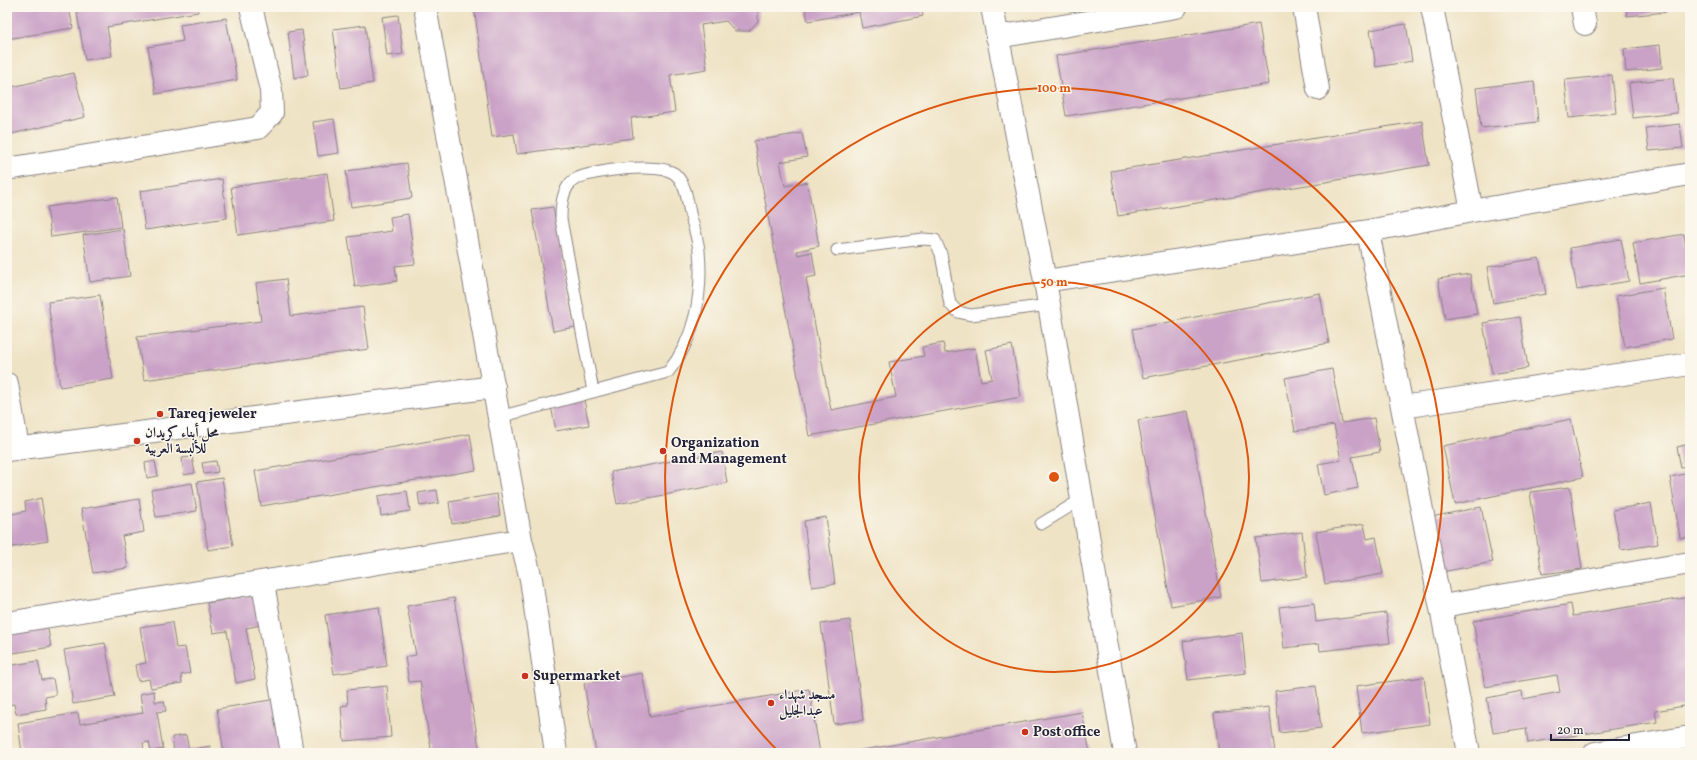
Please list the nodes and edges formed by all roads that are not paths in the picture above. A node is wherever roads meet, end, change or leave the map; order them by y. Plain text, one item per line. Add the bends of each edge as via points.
1 (251, 7) edge
2 (425, 7) edge
3 (992, 7) edge
4 (1176, 7) edge
5 (1304, 7) edge
6 (1432, 7) edge
7 (997, 37) junction
8 (1318, 89) dead end
9 (7, 170) edge
10 (1690, 174) edge
11 (1472, 211) junction
12 (1368, 231) junction
13 (837, 250) dead end
14 (1045, 281) junction
15 (1049, 305) junction
16 (1690, 364) edge
17 (7, 384) edge
18 (494, 387) junction
19 (593, 391) junction
20 (1402, 407) junction
21 (499, 417) junction
22 (13, 448) edge
23 (1082, 499) junction
24 (1041, 524) dead end
25 (521, 540) junction
26 (1690, 563) edge
27 (263, 583) junction
28 (1442, 606) junction
29 (7, 623) edge
30 (1690, 737) edge
31 (292, 753) edge
32 (556, 753) edge
33 (1125, 753) edge
34 (1469, 753) edge
35 (1595, 753) edge

1 - 9 street via 271,90 272,113 258,128
2 - 18 street
3 - 7 street
4 - 7 street
5 - 8 street
6 - 11 street
7 - 14 street
10 - 11 street
11 - 12 street
12 - 14 street
12 - 20 street
13 - 15 lane via 935,240 941,254 950,304 958,312 971,315
14 - 15 street
15 - 23 street
16 - 20 street
17 - 22 street
18 - 21 street
18 - 22 street
19 - 19 lane via 668,372 679,358 694,323 699,286 699,250 683,183 674,173 662,169 610,170 574,180 566,189 561,206 561,219
19 - 21 lane
20 - 28 street
21 - 25 street
23 - 24 lane
23 - 33 street
25 - 27 street
25 - 32 street via 531,579
26 - 28 street
27 - 29 street
27 - 31 street
28 - 34 street
30 - 35 street

